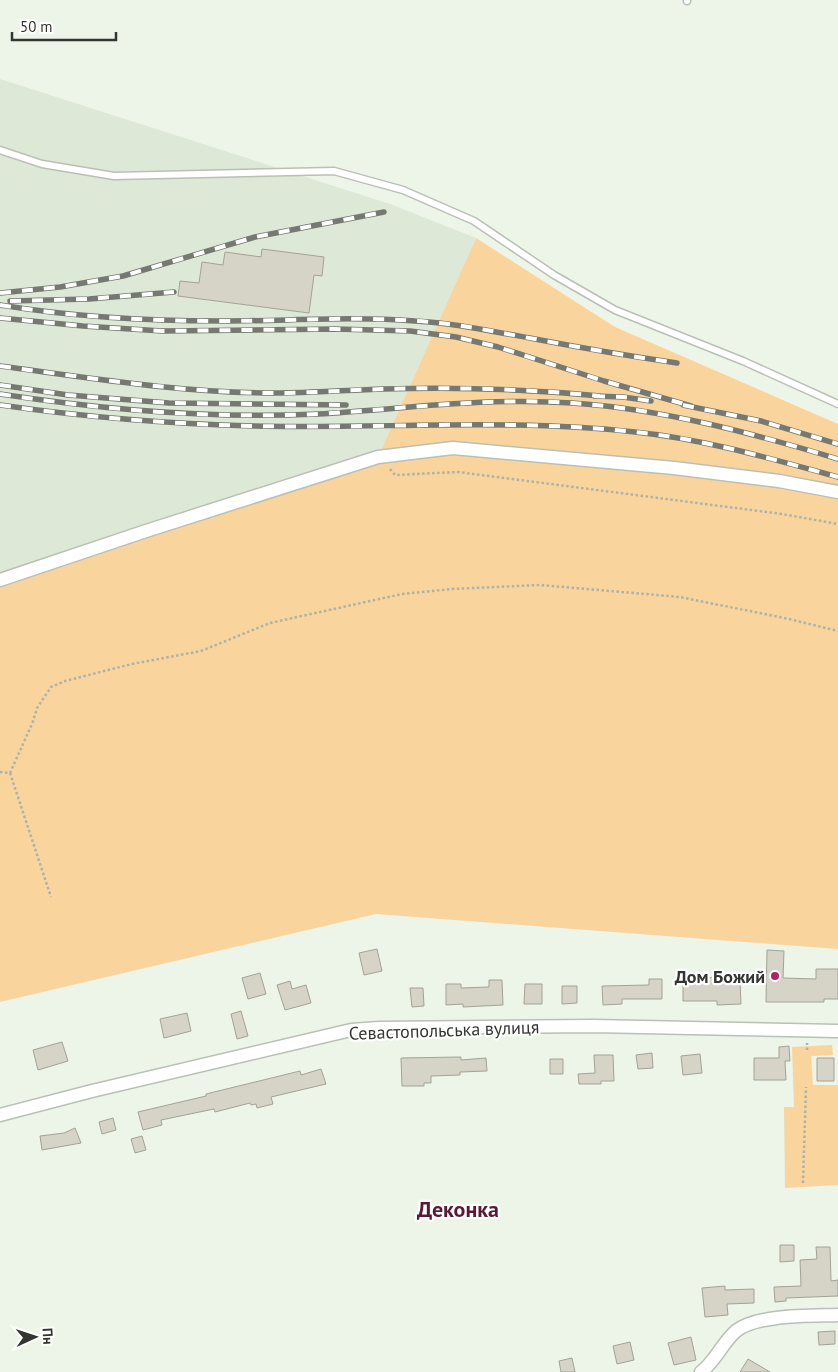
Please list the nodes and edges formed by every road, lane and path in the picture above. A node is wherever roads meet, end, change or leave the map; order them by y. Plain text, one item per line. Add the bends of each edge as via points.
1 (0, 150) edge
2 (838, 404) edge
3 (378, 457) junction
4 (838, 492) edge
5 (838, 524) edge
6 (0, 580) edge
7 (838, 631) edge
8 (0, 772) edge
9 (10, 773) junction
10 (51, 897) dead end
11 (838, 1031) edge
12 (806, 1087) dead end
13 (0, 1115) edge
14 (803, 1183) dead end
15 (838, 1315) edge
16 (701, 1372) edge

1 - 2 lane via 42,164 114,176 334,171 403,190 474,221 554,275 615,310 743,361
3 - 4 street via 453,448 674,468
3 - 5 path via 395,475 458,472
3 - 6 street
7 - 9 path via 680,596 540,585 402,594 270,623 201,651 132,664 51,687 37,708
8 - 9 path
9 - 10 path
11 - 13 street, Севастопольська вулиця via 593,1026 352,1030
12 - 14 path
15 - 16 street via 762,1320 737,1331

